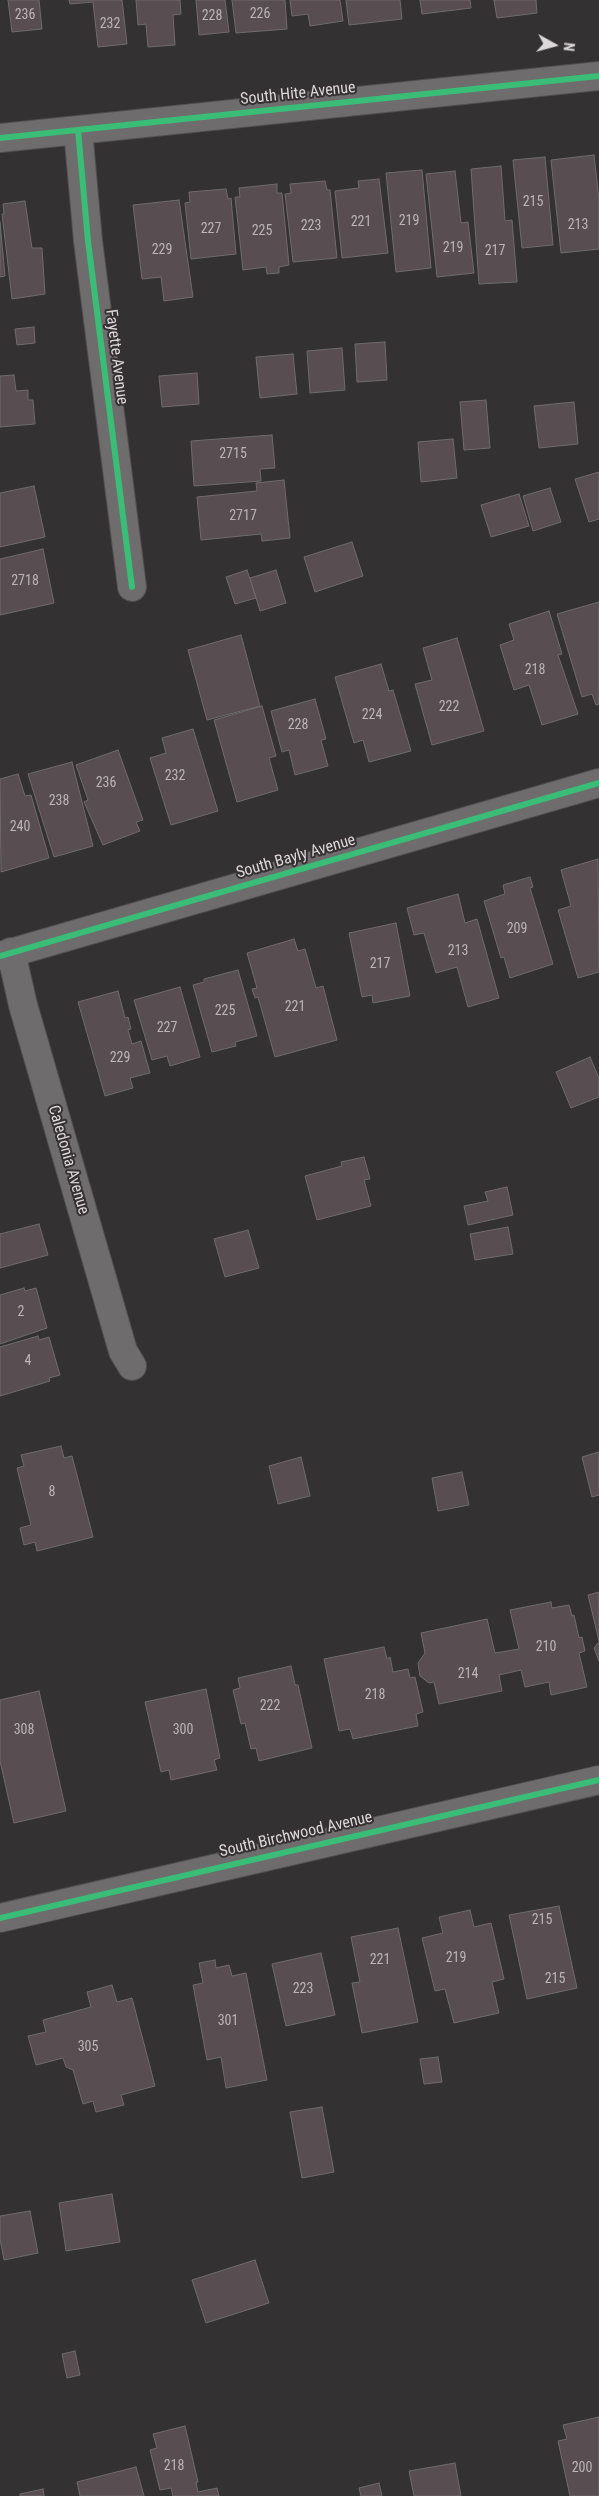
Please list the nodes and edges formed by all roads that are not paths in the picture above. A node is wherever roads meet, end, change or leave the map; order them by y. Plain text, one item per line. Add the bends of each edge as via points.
1 (599, 76) edge
2 (78, 130) junction
3 (0, 138) edge
4 (132, 587) dead end
5 (599, 783) edge
6 (5, 954) edge
7 (132, 1366) dead end
8 (599, 1780) edge
9 (0, 1918) edge

1 - 2 street, South Hite Avenue
2 - 3 street, South Hite Avenue
2 - 4 street, Fayette Avenue via 88,241
5 - 6 street, South Bayly Avenue
6 - 7 street, Caledonia Avenue via 23,1005 123,1351
8 - 9 street, South Birchwood Avenue

